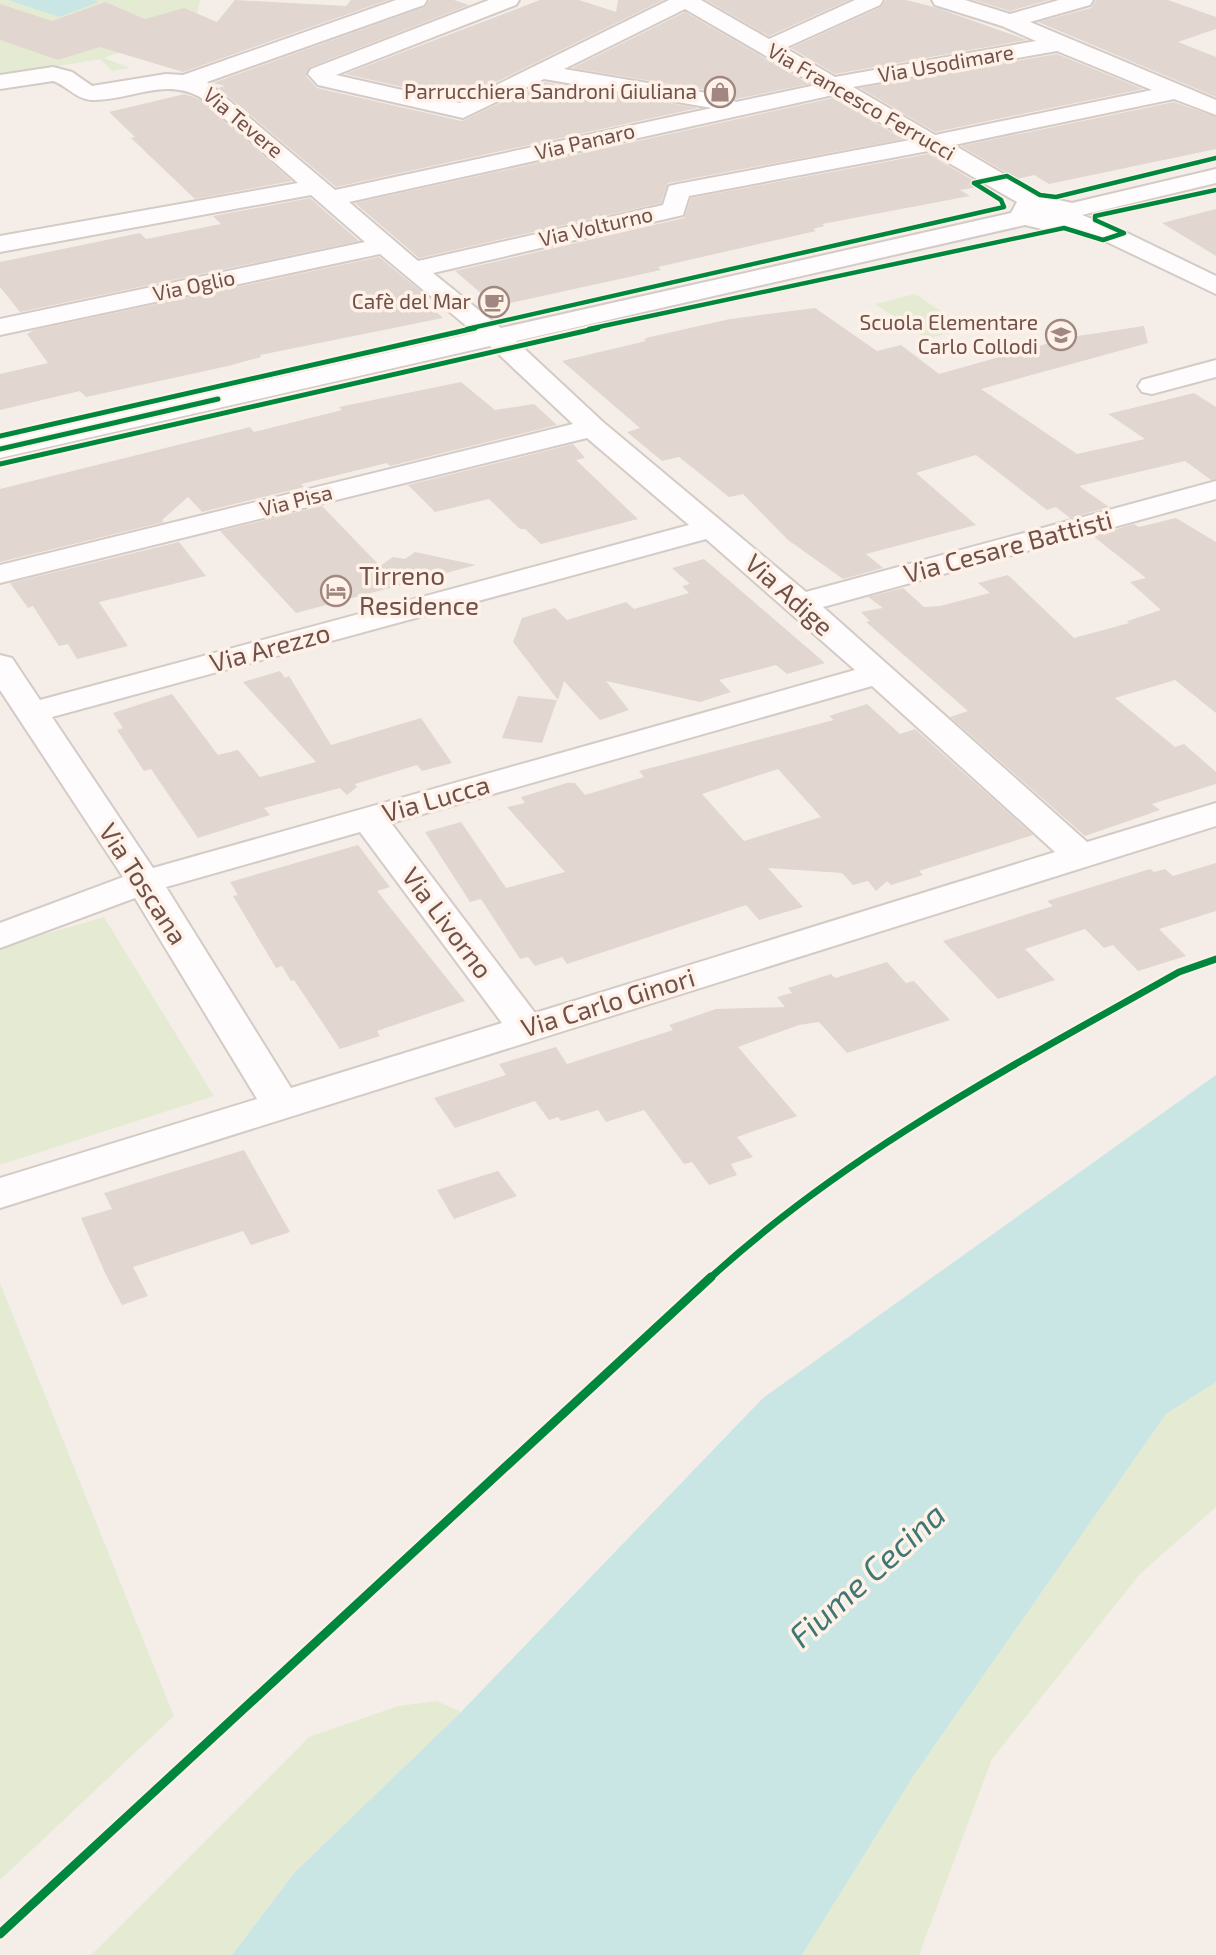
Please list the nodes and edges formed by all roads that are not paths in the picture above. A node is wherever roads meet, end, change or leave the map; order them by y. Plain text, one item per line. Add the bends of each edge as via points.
1 (416, 0) edge
2 (509, 0) edge
3 (686, 0) edge
4 (872, 0) edge
5 (1082, 0) edge
6 (957, 1) edge
7 (1010, 21) junction
8 (1059, 44) junction
9 (768, 48) junction
10 (541, 72) junction
11 (189, 81) junction
12 (0, 82) edge
13 (835, 85) junction
14 (1179, 91) junction
15 (746, 106) junction
16 (1216, 108) edge
17 (930, 142) junction
18 (1216, 176) edge
19 (325, 192) junction
20 (1031, 210) junction
21 (1067, 214) junction
22 (0, 244) edge
23 (387, 245) junction
24 (413, 270) junction
25 (1216, 286) edge
26 (0, 327) edge
27 (495, 336) junction
28 (1216, 368) edge
29 (1153, 386) dead end
30 (593, 428) junction
31 (0, 449) edge
32 (1210, 498) edge
33 (713, 528) junction
34 (0, 574) edge
35 (800, 603) junction
36 (0, 665) edge
37 (877, 674) junction
38 (30, 713) junction
39 (1216, 814) edge
40 (369, 819) junction
41 (1082, 856) junction
42 (144, 882) junction
43 (0, 936) edge
44 (526, 1028) junction
45 (282, 1106) junction
46 (0, 1193) edge

1 - 11 street
2 - 10 street via 319,74 326,80 463,111
3 - 9 street, Via Francesco Ferrucci
3 - 10 street
4 - 9 street
5 - 7 street
6 - 7 street
7 - 8 street
8 - 13 street, Via Usodimare
8 - 14 street
9 - 13 street, Via Francesco Ferrucci
10 - 15 street
11 - 12 street, Via Tevere via 168,80 95,93 78,89 59,75
11 - 19 street, Via Tevere
13 - 15 street, Via Panaro
13 - 17 street, Via Francesco Ferrucci
14 - 16 street
14 - 17 street
15 - 19 street, Via Panaro
17 - 20 street, Via Francesco Ferrucci
17 - 24 street, Via Volturno via 678,191 674,210
18 - 21 street
19 - 22 street, Via Tevere via 139,218
19 - 23 street, Via Tevere
20 - 21 street via 1058,205
20 - 27 street
21 - 25 street
23 - 24 street, Via Tevere
23 - 26 street, Via Oglio
24 - 27 street, Via Tevere
27 - 30 street, Via Adige
27 - 31 street
28 - 29 street
30 - 33 street, Via Adige
30 - 34 street, Via Pisa
32 - 35 street, Via Cesare Battisti
33 - 35 street, Via Adige
33 - 38 street, Via Arezzo
35 - 37 street, Via Adige
36 - 38 street, Via Toscana
37 - 40 street, Via Lucca
37 - 41 street, Via Adige
38 - 42 street, Via Toscana
39 - 41 street, Via Carlo Ginori
40 - 42 street, Via Lucca
40 - 44 street, Via Livorno
41 - 44 street, Via Carlo Ginori
42 - 43 street, Via Lucca
42 - 45 street, Via Toscana
44 - 45 street, Via Carlo Ginori
45 - 46 street, Via Carlo Ginori

